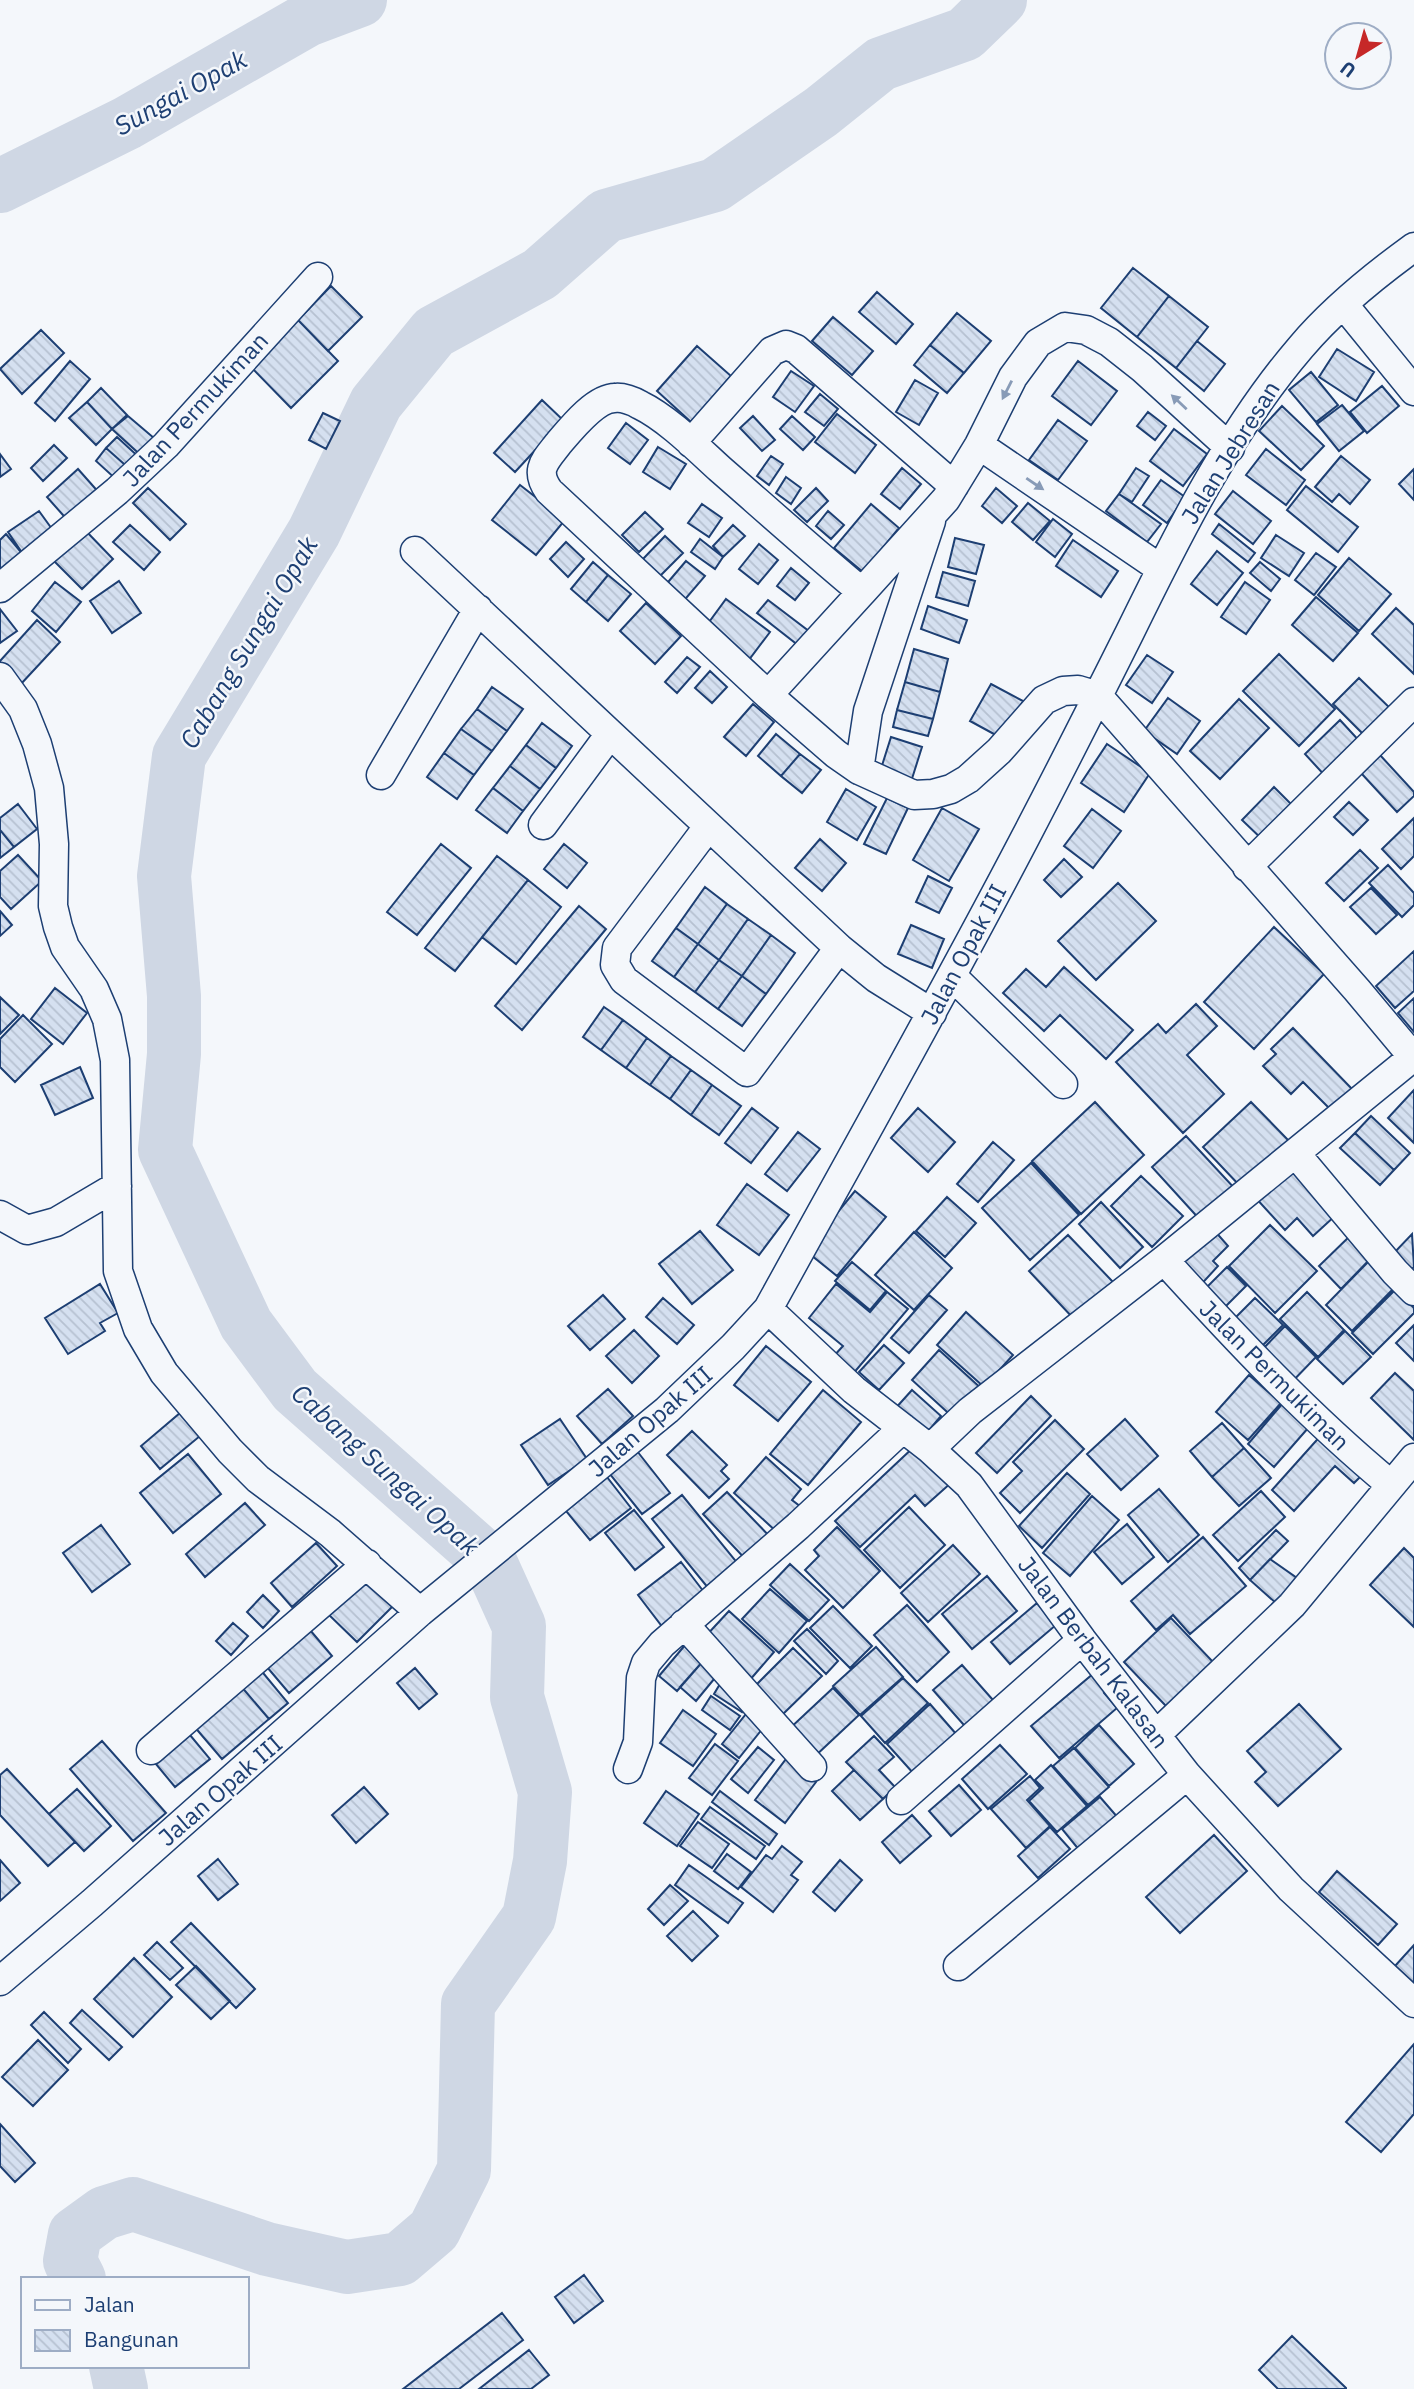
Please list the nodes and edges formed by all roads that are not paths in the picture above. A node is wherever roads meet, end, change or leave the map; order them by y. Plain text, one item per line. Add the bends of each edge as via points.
1 (1414, 247) edge
2 (318, 277) dead end
3 (1344, 304) junction
4 (1414, 391) edge
5 (691, 443) junction
6 (979, 445) junction
7 (1230, 448) junction
8 (954, 486) junction
9 (933, 515) junction
10 (415, 551) dead end
11 (1161, 569) junction
12 (0, 588) edge
13 (862, 592) junction
14 (478, 609) junction
15 (0, 677) edge
16 (768, 695) junction
17 (1098, 696) junction
18 (1414, 702) edge
19 (610, 734) junction
20 (859, 770) junction
21 (381, 775) dead end
22 (543, 825) dead end
23 (708, 827) junction
24 (1247, 867) junction
25 (839, 948) junction
26 (952, 976) junction
27 (932, 1013) junction
28 (1414, 1057) edge
29 (1063, 1084) dead end
30 (1296, 1154) junction
31 (117, 1186) junction
32 (0, 1214) edge
33 (1164, 1260) junction
34 (1414, 1291) edge
35 (768, 1308) junction
36 (903, 1428) junction
37 (930, 1449) junction
38 (1414, 1458) edge
39 (1390, 1485) junction
40 (367, 1564) junction
41 (431, 1604) junction
42 (684, 1624) junction
43 (1082, 1640) junction
44 (1157, 1734) junction
45 (151, 1750) dead end
46 (812, 1767) dead end
47 (628, 1769) dead end
48 (1187, 1775) junction
49 (901, 1800) dead end
50 (958, 1966) dead end
51 (0, 1981) edge
52 (1414, 2003) edge

1 - 3 street, Jalan Jebresan
2 - 12 street, Jalan Permukiman via 166,445
3 - 4 street
3 - 7 street, Jalan Jebresan via 1269,387
5 - 8 street via 772,351 786,345
5 - 13 street
5 - 16 street via 640,404 614,397 591,409 570,430 544,463 543,482
7 -> 6 street via 1109,342 1086,330 1065,327 1038,343
6 - 8 street
6 -> 11 street
7 - 11 street, Jalan Jebresan
8 - 9 street
9 - 13 street
9 - 20 street via 868,711
10 - 14 street
11 - 17 street, Jalan Jebresan
13 - 16 street
14 - 19 street
14 - 21 street
15 - 31 street via 23,709 49,788 58,927 107,1019 115,1060
16 - 20 street
17 - 20 street via 1063,691 1044,700 999,751 951,789 914,795
17 - 24 street
17 - 26 street, Jalan Opak III
18 - 24 street
19 - 22 street
19 - 23 street
23 - 25 street
23 - 25 street via 617,948 615,965 624,980 747,1072
24 - 28 street
25 - 27 street
26 - 27 street, Jalan Opak III
26 - 29 street
27 - 35 street, Jalan Opak III
28 - 30 street
30 - 33 street
30 - 34 street
31 - 32 street via 56,1222 27,1230
31 - 40 street via 118,1271 138,1329 164,1373 258,1479
33 - 37 street via 970,1411
33 - 39 street, Jalan Permukiman via 1268,1373
35 - 36 street, Jalan Berbah Kalasan via 854,1390
35 - 41 street, Jalan Opak III via 667,1410
36 - 37 street, Jalan Berbah Kalasan
36 - 42 street
37 - 43 street, Jalan Berbah Kalasan via 969,1485
38 - 39 street
39 - 44 street via 1292,1605
40 - 41 street
40 - 45 street
41 - 51 street, Jalan Opak III
42 - 46 street
42 - 47 street via 646,1663 638,1742
43 - 44 street, Jalan Berbah Kalasan
43 - 49 street
44 - 48 street, Jalan Berbah Kalasan
48 - 50 street
48 - 52 street, Jalan Berbah Kalasan via 1291,1889

